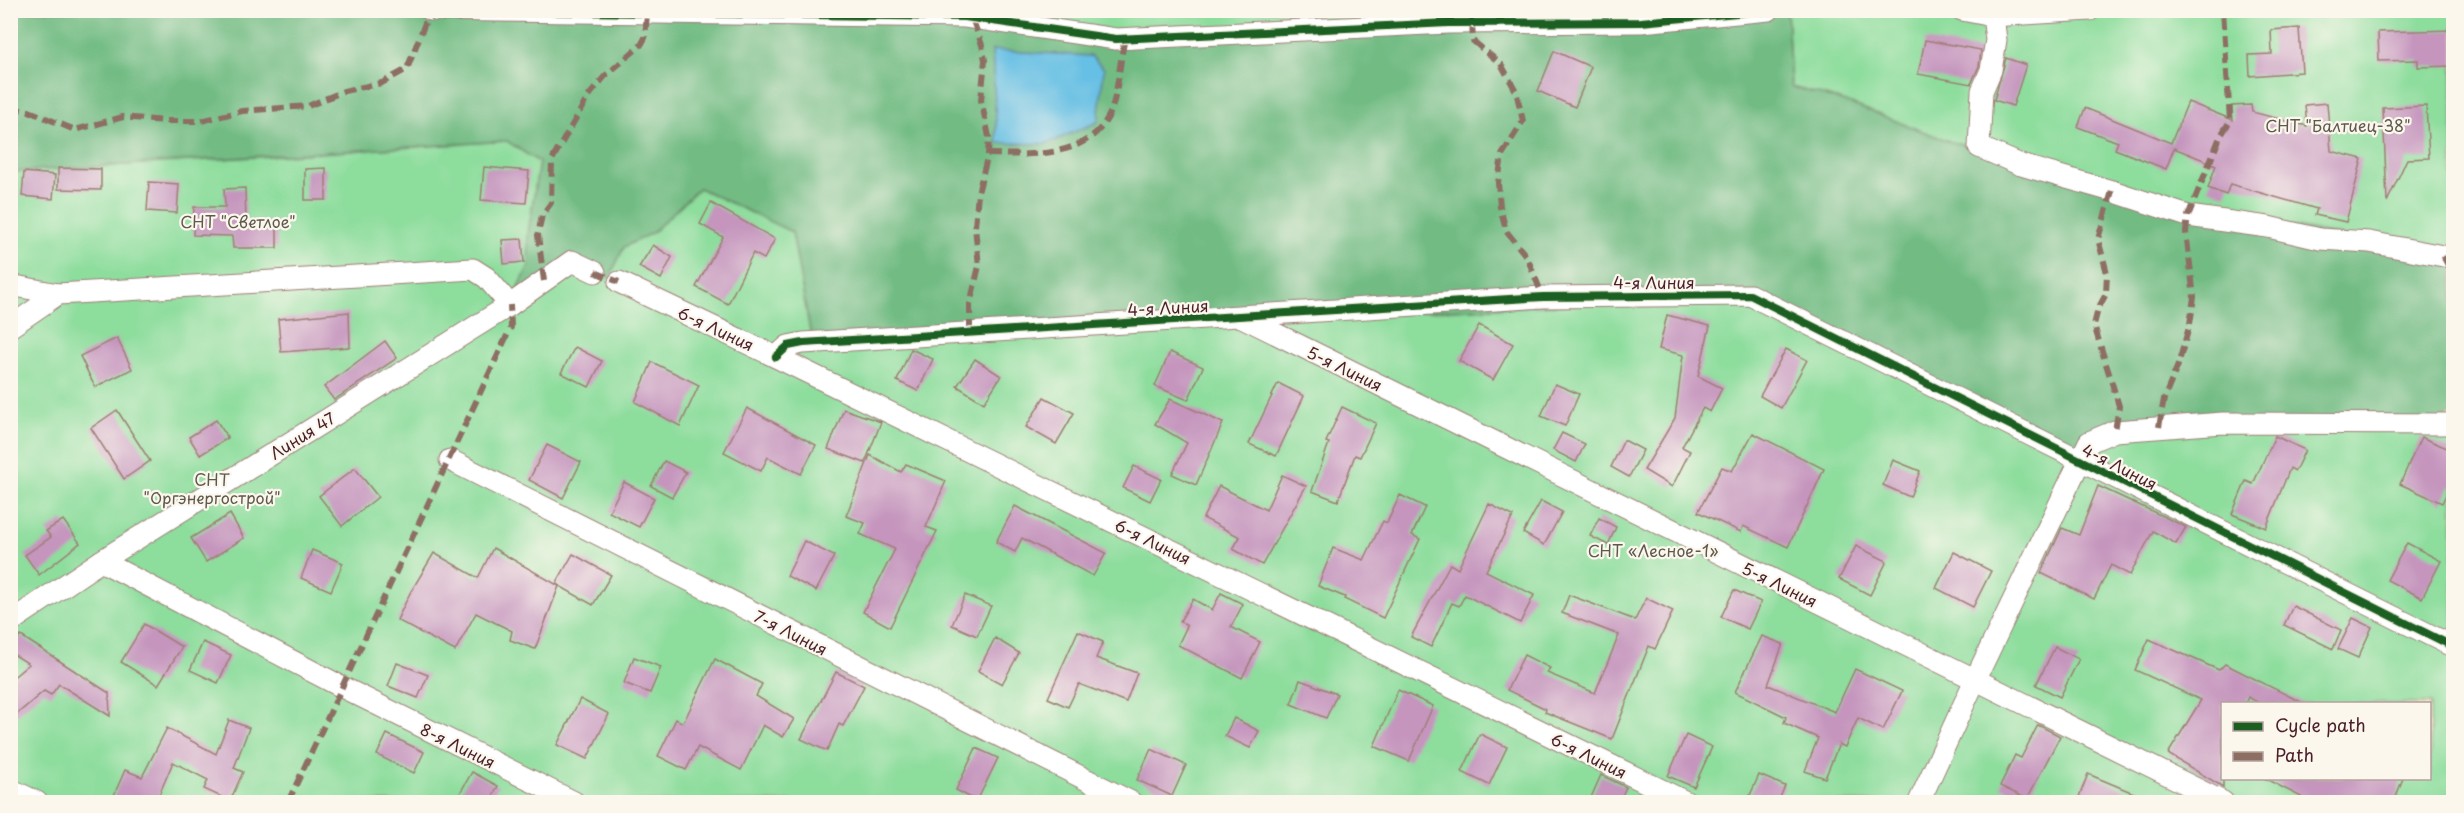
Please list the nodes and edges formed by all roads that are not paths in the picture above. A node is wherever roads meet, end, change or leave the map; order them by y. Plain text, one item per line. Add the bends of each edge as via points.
1 (430, 10) edge
2 (1769, 10) edge
3 (1962, 10) edge
4 (2090, 10) edge
5 (647, 12) edge
6 (1993, 16) junction
7 (2454, 258) edge
8 (595, 272) dead end
9 (619, 282) dead end
10 (10, 285) edge
11 (58, 294) junction
12 (510, 304) junction
13 (1242, 316) junction
14 (10, 327) edge
15 (777, 357) junction
16 (2454, 424) edge
17 (450, 460) dead end
18 (2080, 461) junction
19 (101, 561) junction
20 (10, 622) edge
21 (2454, 647) edge
22 (1975, 680) junction
23 (10, 789) edge
24 (37, 802) edge
25 (574, 802) edge
26 (1131, 802) edge
27 (1686, 802) edge
28 (1919, 802) edge
29 (2223, 802) edge

1 - 5 street
2 - 5 street via 1641,22 1448,23 1116,39 965,17
3 - 6 street
4 - 6 street
6 - 7 street via 1996,40 1991,70 1982,91 1979,147 2021,165 2188,216
8 - 12 street, Линия 47 via 572,261
9 - 15 street, 6-я Линия
10 - 11 street
11 - 12 street via 473,269 487,278
11 - 14 street
12 - 19 street, Линия 47
13 - 15 street, 4-я Линия via 803,343 788,346
13 - 18 street, 4-я Линия via 1543,297 1750,295
13 - 22 street, 5-я Линия
15 - 27 street, 6-я Линия
16 - 18 street via 2252,422 2115,431 2089,442
17 - 26 street, 7-я Линия
18 - 21 street, 4-я Линия
18 - 22 street
19 - 20 street, Линия 47
19 - 25 street, 8-я Линия
22 - 28 street
22 - 29 street, 5-я Линия
23 - 24 street

